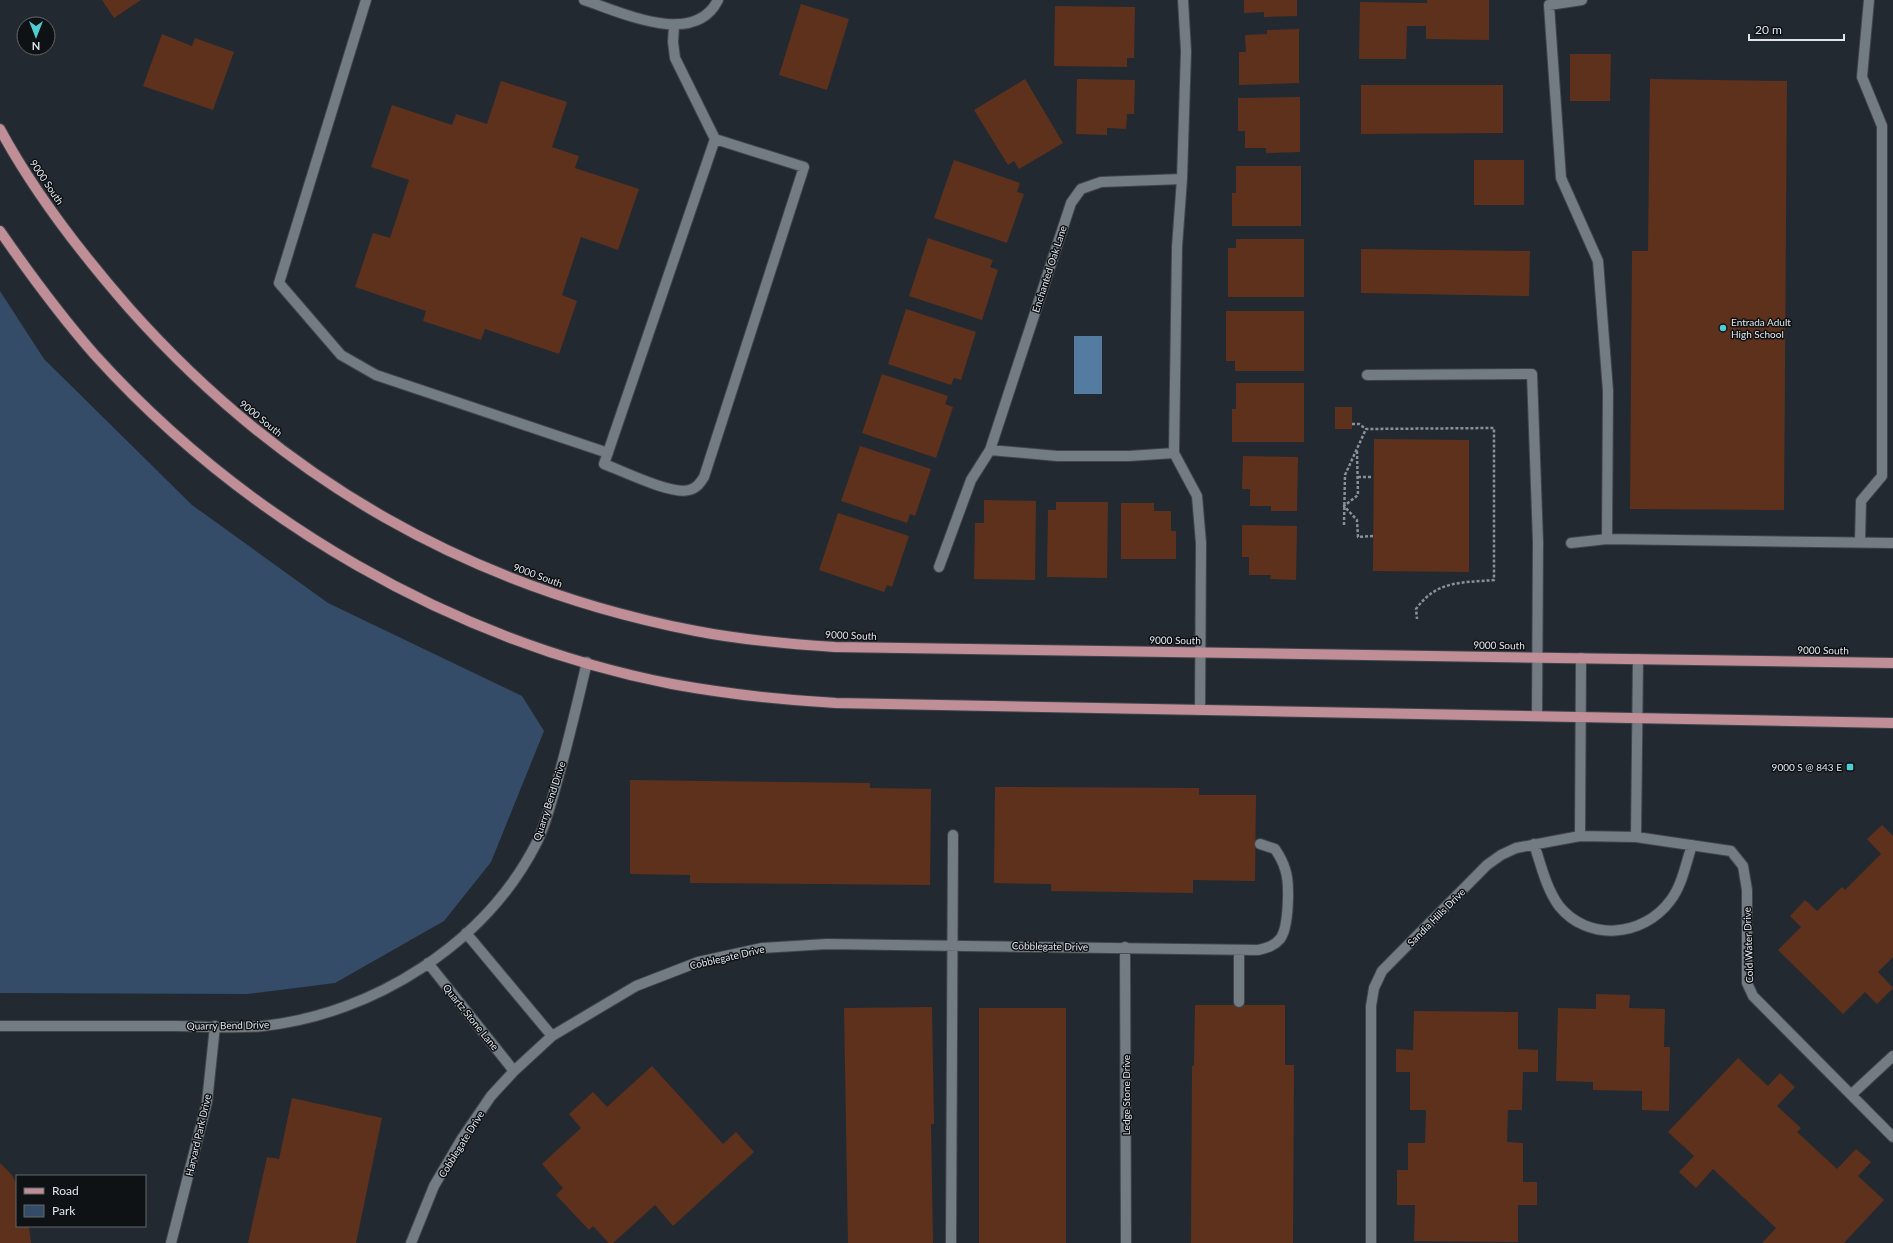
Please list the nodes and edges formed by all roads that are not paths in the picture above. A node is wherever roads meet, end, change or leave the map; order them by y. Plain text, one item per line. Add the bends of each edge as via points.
1 (366, 0) edge
2 (584, 0) edge
3 (718, 0) edge
4 (1184, 0) edge
5 (1582, 0) edge
6 (1869, 0) edge
7 (674, 26) junction
8 (0, 129) edge
9 (3, 138) edge
10 (715, 139) junction
11 (1182, 179) junction
12 (0, 231) edge
13 (1367, 376) dead end
14 (990, 450) junction
15 (608, 453) junction
16 (1174, 454) junction
17 (1607, 539) junction
18 (1571, 542) dead end
19 (1860, 542) junction
20 (1893, 543) edge
21 (939, 567) dead end
22 (1201, 653) junction
23 (1537, 657) junction
24 (1581, 658) junction
25 (1638, 659) junction
26 (588, 662) junction
27 (1893, 663) edge
28 (1200, 710) junction
29 (1536, 716) junction
30 (1580, 717) junction
31 (1637, 718) junction
32 (1893, 723) edge
33 (953, 835) dead end
34 (1580, 836) junction
35 (1636, 837) junction
36 (1260, 844) dead end
37 (1534, 844) junction
38 (1692, 845) junction
39 (466, 933) junction
40 (953, 945) junction
41 (1126, 947) junction
42 (1239, 950) junction
43 (428, 963) junction
44 (1239, 1002) dead end
45 (0, 1026) edge
46 (215, 1026) junction
47 (552, 1036) junction
48 (1893, 1056) edge
49 (514, 1071) junction
50 (1852, 1094) junction
51 (1893, 1137) edge
52 (171, 1243) edge
53 (411, 1243) edge
54 (951, 1243) edge
55 (1126, 1243) edge
56 (1371, 1243) edge

1 - 15 street via 279,283 341,355 376,375
2 - 7 street via 650,22
3 - 7 street via 714,8 698,21
4 - 11 street via 1186,51
5 - 17 street via 1549,5 1561,178 1598,261 1608,391
6 - 19 street via 1862,77 1882,126 1882,476 1861,501
7 - 10 street via 676,58
8 - 9 main road, 9000 South
9 - 22 main road, 9000 South via 38,191 106,282 182,364 222,402 314,474 358,503 418,537 469,561 576,601 630,616 766,642 835,647
10 - 15 street
10 - 15 street via 804,167 704,477 699,486 688,490 673,490 604,464
11 - 14 street, Enchanted Oak Lane via 1101,182 1081,189 1071,203
11 - 16 street via 1177,247
12 - 26 main road via 56,308 94,354 194,451 249,494 306,534 406,591 512,637
13 - 23 street via 1532,374 1538,542
14 - 16 street via 1057,456
14 - 21 street, Enchanted Oak Lane via 971,480
16 - 22 street via 1197,496 1201,542
17 - 18 street
17 - 19 street
19 - 20 street
22 - 23 main road, 9000 South
22 - 28 street
23 - 24 main road, 9000 South
23 - 29 street
24 - 25 main road, 9000 South
24 - 30 street
25 - 27 main road, 9000 South
25 - 31 street
26 - 28 main road via 671,683 781,700 844,704
26 - 39 street, Quarry Bend Drive via 538,841 495,906
28 - 29 main road
29 - 30 main road
30 - 31 main road
30 - 34 street
31 - 32 main road
31 - 35 street
33 - 40 street
34 - 35 street, Cold Water Drive
34 - 37 street, Sandia Hills Drive
35 - 38 street, Cold Water Drive
36 - 42 street, Cobblegate Drive via 1275,849 1285,869 1285,929 1281,938 1272,946 1258,950
37 - 38 street via 1550,892 1560,907 1576,922 1600,931 1627,930 1653,918 1670,901
37 - 56 street, Sandia Hills Drive via 1516,848 1487,865 1382,971 1374,988 1371,1006
38 - 50 street, Cold Water Drive via 1731,851 1743,866 1747,890 1747,983 1753,996
39 - 43 street, Quarry Bend Drive
39 - 47 street
40 - 41 street, Cobblegate Drive
40 - 47 street, Cobblegate Drive via 827,944 776,947 698,962 636,986
40 - 54 street
41 - 42 street, Cobblegate Drive
41 - 55 street, Ledge Stone Drive
42 - 44 street
43 - 46 street, Quarry Bend Drive via 389,987 349,1005 307,1018 262,1026
43 - 49 street, Quartz Stone Lane
45 - 46 street, Quarry Bend Drive
46 - 52 street, Harvard Park Drive via 207,1102
47 - 49 street, Cobblegate Drive
48 - 50 street
49 - 53 street, Cobblegate Drive via 491,1096 461,1140 434,1186
50 - 51 street, Cold Water Drive

